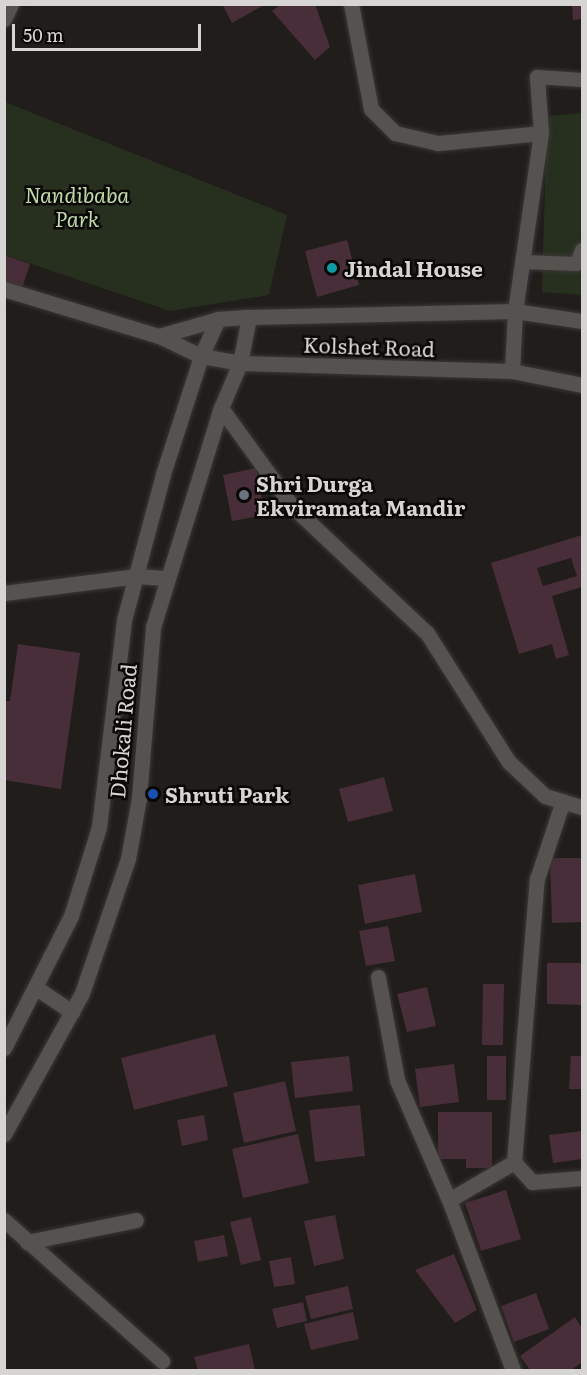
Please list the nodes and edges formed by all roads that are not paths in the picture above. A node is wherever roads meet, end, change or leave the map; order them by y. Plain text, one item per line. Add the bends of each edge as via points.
1 (11, 4) edge
2 (351, 4) edge
3 (4, 18) edge
4 (537, 77) joint
5 (582, 80) edge
6 (541, 133) junction
7 (582, 250) edge
8 (523, 262) junction
9 (4, 289) edge
10 (514, 311) junction
11 (249, 317) junction
12 (218, 319) junction
13 (582, 321) edge
14 (159, 336) junction
15 (201, 356) junction
16 (240, 363) junction
17 (512, 371) junction
18 (582, 385) edge
19 (221, 408) junction
20 (137, 576) junction
21 (168, 578) junction
22 (4, 593) edge
23 (563, 801) junction
24 (582, 807) edge
25 (378, 977) dead end
26 (35, 987) junction
27 (72, 1012) junction
28 (4, 1048) edge
29 (4, 1134) edge
30 (514, 1162) junction
31 (582, 1178) edge
32 (449, 1200) junction
33 (4, 1220) edge
34 (136, 1220) dead end
35 (27, 1242) junction
36 (162, 1361) dead end
37 (513, 1371) edge

1 - 3 street
2 - 6 street via 371,109 395,133 438,143
4 - 5 lane
4 - 6 street
6 - 8 street
7 - 8 lane via 577,264
8 - 10 street
9 - 14 street, Kolshet Road
10 - 11 street, Kolshet Road
10 - 13 street, Kolshet Road
10 - 17 street
11 - 12 street, Kolshet Road
11 - 16 street, Dhokali Road
12 - 14 street, Kolshet Road
12 - 15 street, Dhokali Road
14 - 15 street, Kolshet Road
15 - 16 street, Kolshet Road
15 - 20 street, Dhokali Road via 163,474
16 - 17 street, Kolshet Road
16 - 19 street, Dhokali Road
17 - 18 street, Kolshet Road
19 - 21 street, Dhokali Road
19 - 23 street via 292,506 427,633 509,762 545,796
20 - 21 street
20 - 22 street
20 - 26 street, Dhokali Road via 124,620 99,827 71,916
21 - 27 street, Dhokali Road via 153,627 139,798 128,859
23 - 24 street
23 - 30 street via 537,879
25 - 32 street via 397,1080
26 - 27 street
26 - 28 street, Dhokali Road
27 - 29 street, Dhokali Road
30 - 31 street via 532,1182
30 - 32 street
32 - 37 street
33 - 35 street
34 - 35 street
35 - 36 street

